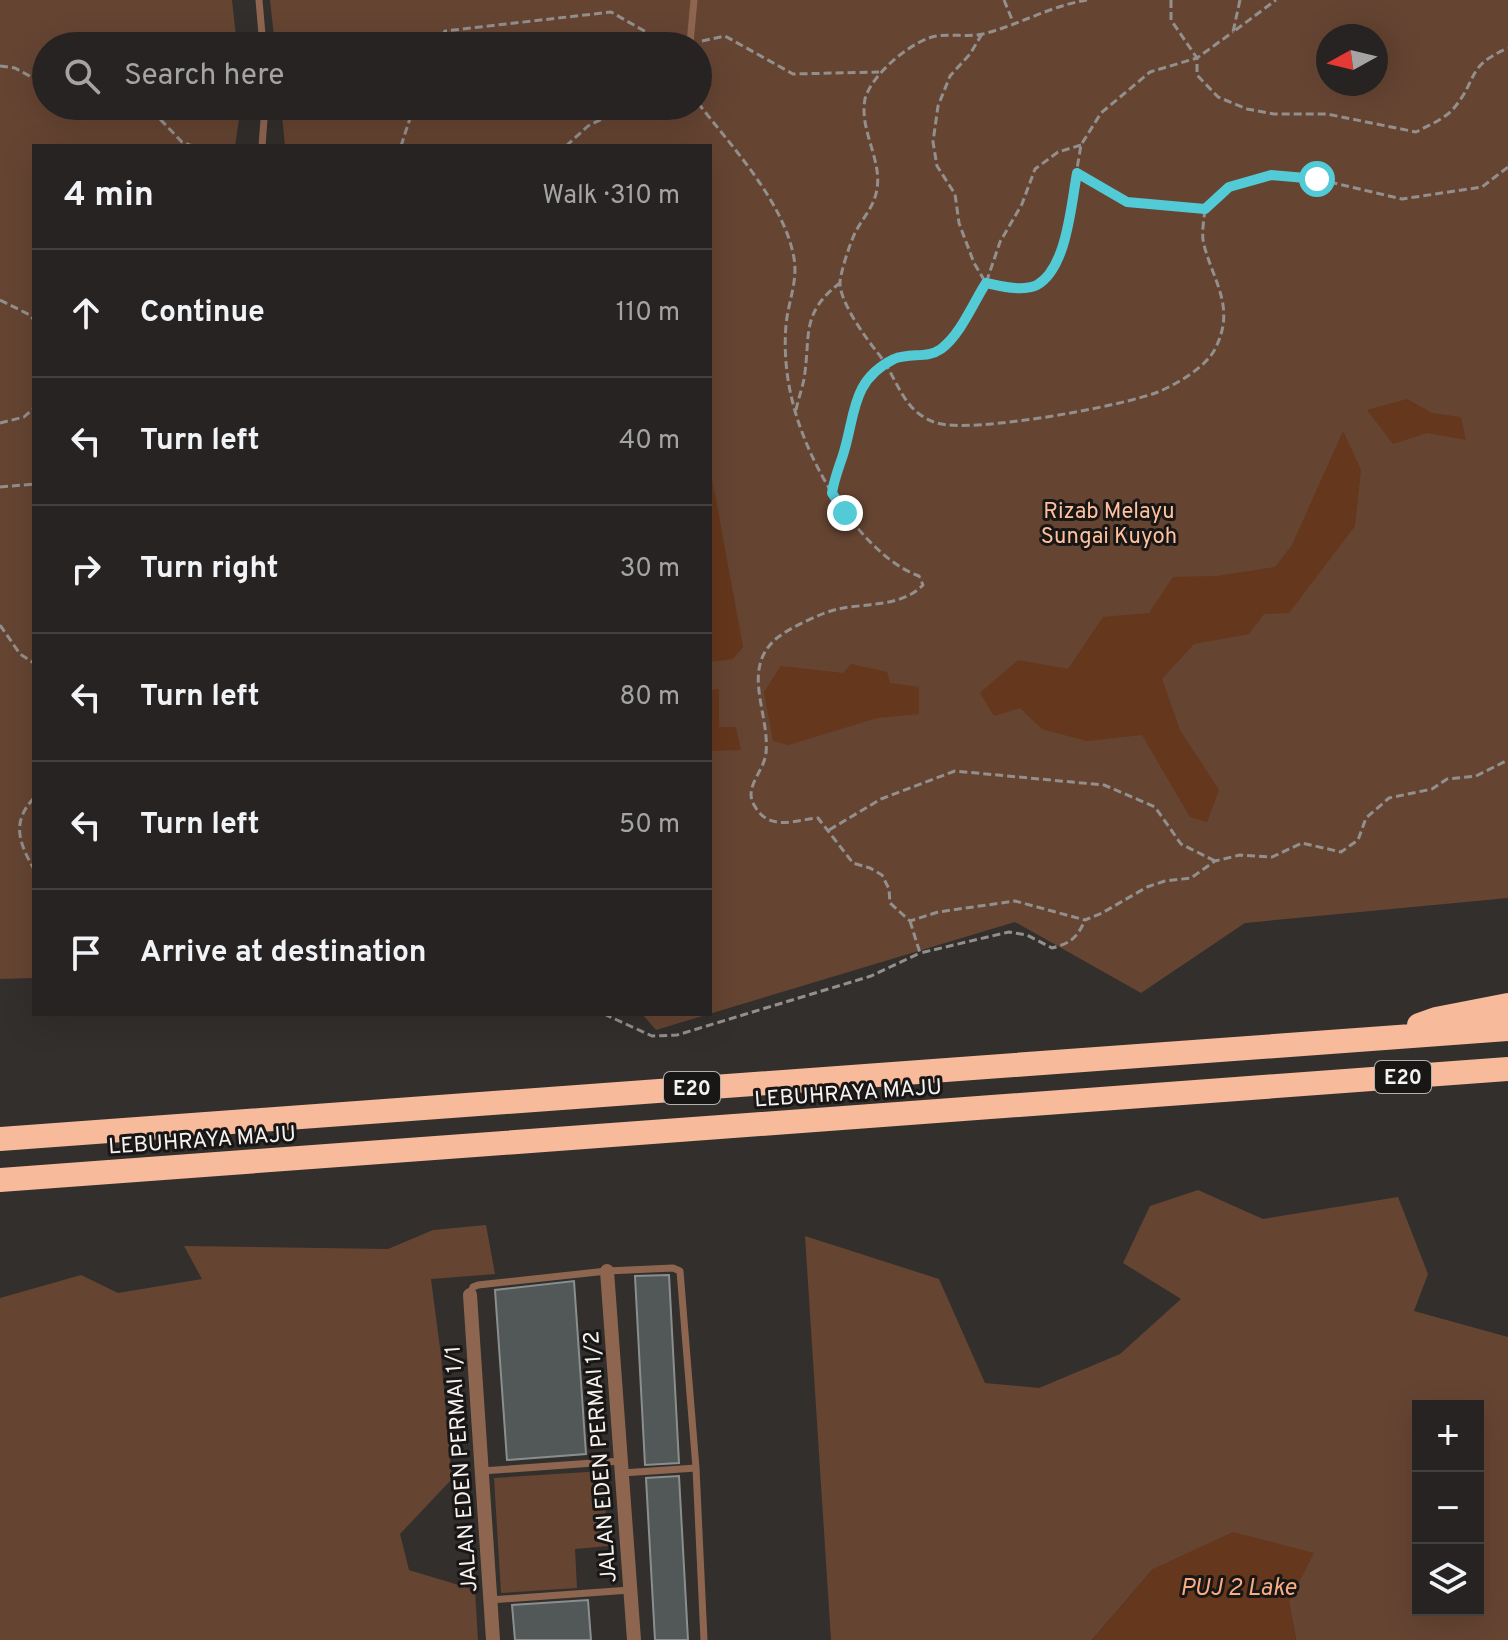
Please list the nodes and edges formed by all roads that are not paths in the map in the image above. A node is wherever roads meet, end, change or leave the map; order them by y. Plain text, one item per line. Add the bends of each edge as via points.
1 (259, 0) edge
2 (694, 0) edge
3 (262, 32) edge
4 (691, 32) edge
5 (264, 120) edge
6 (262, 144) edge
7 (1508, 1005) edge
8 (1508, 1029) edge
9 (1383, 1038) junction
10 (1508, 1069) edge
11 (1298, 1084) junction
12 (1508, 1085) edge
13 (0, 1139) edge
14 (0, 1180) edge
15 (607, 1271) junction
16 (470, 1295) joint
17 (621, 1467) junction
18 (696, 1468) junction
19 (482, 1471) junction
20 (630, 1590) junction
21 (490, 1600) junction
22 (493, 1640) edge
23 (634, 1640) edge
24 (704, 1640) edge

1 - 3 lane
2 - 4 lane
5 - 6 lane
7 - 9 highway via 1436,1019
8 - 9 highway, LEBUHRAYA MAJU / E20
9 - 13 highway, LEBUHRAYA MAJU / E20
10 - 11 highway, LEBUHRAYA MAJU / E20
11 - 12 highway via 1435,1089
11 - 14 highway, LEBUHRAYA MAJU / E20
15 - 16 lane via 478,1285
15 - 17 street, JALAN EDEN PERMAI 1/2
15 - 18 lane via 673,1268 682,1275
16 - 19 street, JALAN EDEN PERMAI 1/1
17 - 18 lane
17 - 19 lane
17 - 20 street, JALAN EDEN PERMAI 1/2
18 - 24 lane
19 - 21 street, JALAN EDEN PERMAI 1/1
20 - 21 lane
20 - 23 street, JALAN EDEN PERMAI 1/2
21 - 22 street, JALAN EDEN PERMAI 1/1

